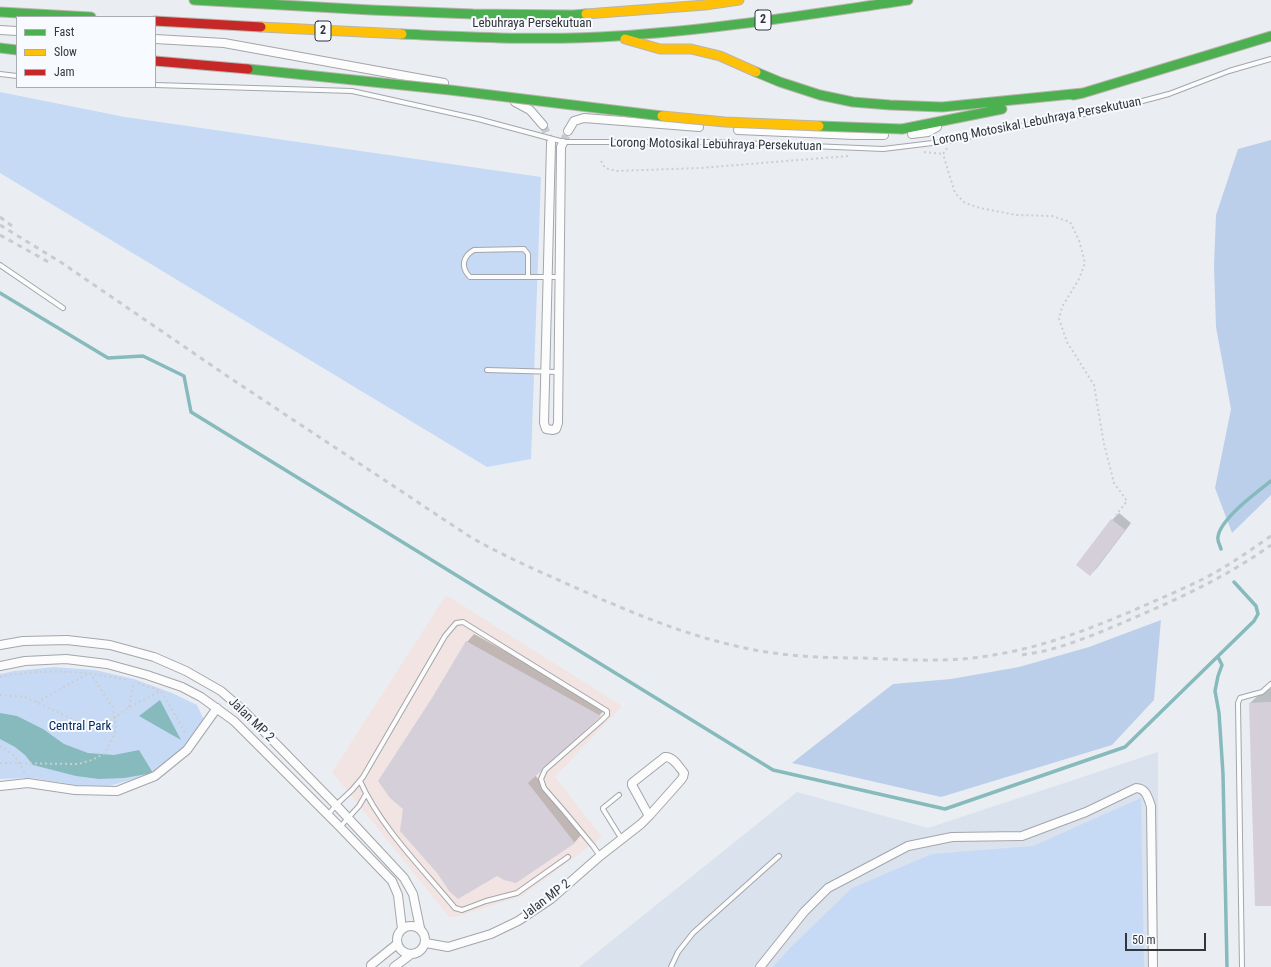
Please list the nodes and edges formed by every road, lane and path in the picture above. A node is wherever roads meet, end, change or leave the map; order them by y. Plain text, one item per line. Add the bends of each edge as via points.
1 (194, 0) edge
2 (739, 0) edge
3 (908, 0) edge
4 (0, 12) edge
5 (73, 16) edge
6 (156, 21) edge
7 (0, 30) edge
8 (16, 31) edge
9 (617, 36) junction
10 (1271, 36) edge
11 (156, 39) edge
12 (0, 48) edge
13 (16, 50) edge
14 (1271, 59) edge
15 (156, 61) edge
16 (0, 74) edge
17 (16, 76) edge
18 (156, 85) edge
19 (1083, 93) junction
20 (941, 122) junction
21 (543, 125) tunnel mouth
22 (568, 131) tunnel mouth
23 (949, 141) junction
24 (551, 143) tunnel mouth
25 (563, 143) tunnel mouth
26 (923, 152) dead end
27 (943, 154) junction
28 (851, 156) dead end
29 (601, 161) dead end
30 (0, 266) edge
31 (548, 276) junction
32 (528, 277) junction
33 (560, 277) junction
34 (63, 308) dead end
35 (487, 370) dead end
36 (545, 372) junction
37 (559, 372) junction
38 (1116, 515) dead end
39 (0, 645) edge
40 (0, 666) edge
41 (90, 673) junction
42 (0, 678) edge
43 (134, 682) junction
44 (1271, 684) edge
45 (161, 691) junction
46 (1, 695) edge
47 (37, 702) junction
48 (128, 707) junction
49 (217, 708) junction
50 (115, 718) junction
51 (192, 744) junction
52 (0, 746) edge
53 (0, 763) edge
54 (20, 763) junction
55 (360, 781) junction
56 (28, 783) junction
57 (0, 786) edge
58 (366, 794) junction
59 (618, 795) dead end
60 (336, 805) junction
61 (328, 816) junction
62 (649, 816) junction
63 (348, 818) junction
64 (340, 827) junction
65 (621, 838) junction
66 (600, 856) junction
67 (779, 856) dead end
68 (568, 857) dead end
69 (420, 928) junction
70 (402, 929) junction
71 (426, 943) junction
72 (397, 944) junction
73 (410, 955) junction
74 (370, 967) edge
75 (394, 967) edge
76 (671, 967) edge
77 (760, 967) edge
78 (1152, 967) edge
79 (1242, 967) edge

1 - 2 highway, Lebuhraya Persekutuan / 2 via 372,10 558,15 705,5
3 - 9 highway, Lebuhraya Persekutuan / 2 via 716,27
4 - 5 highway
6 - 9 highway, Lebuhraya Persekutuan / 2 via 492,38
7 - 8 street
9 - 19 highway via 660,49 691,49 720,56 780,82 853,102 942,107
10 - 19 highway
11 - 21 street via 224,43 468,87 514,101 530,110
12 - 13 highway
14 - 23 lane, Lorong Motosikal Lebuhraya Persekutuan via 1133,104
15 - 20 highway, bridge via 450,90 725,122 902,130
16 - 17 lane
18 - 23 lane, Lorong Motosikal Lebuhraya Persekutuan via 352,91 478,119 564,142 716,142 883,149
19 - 20 highway
20 - 22 street via 928,132 854,136 584,118 574,121
23 - 27 path
24 - 31 street
25 - 33 street
26 - 27 path
27 - 38 path via 955,193 965,203 1016,215 1052,216 1070,222 1079,240 1085,264 1062,307 1059,319 1067,342 1094,385 1114,483 1127,501
28 - 29 path via 700,168 616,171 605,168
30 - 34 lane
31 - 32 lane
31 - 33 lane
31 - 36 street
32 - 32 lane via 470,277 465,273 464,259 474,250 524,249 528,254
33 - 37 street
35 - 36 lane
36 - 37 lane
36 - 37 street via 544,423 546,429 550,430 558,426
39 - 60 street, Jalan MP 2 via 23,641 67,640 110,645 154,657 186,670 221,692 243,710
40 - 49 street, Jalan MP 2 via 25,661 66,660 107,664 182,687
41 - 42 path via 54,671 15,674
41 - 43 path
41 - 47 path
41 - 50 path via 112,706
43 - 45 path
43 - 48 path
44 - 79 lane via 1262,692 1240,698 1238,703
45 - 48 path
45 - 51 path
46 - 47 path via 25,697
47 - 50 path via 79,722 104,722
48 - 50 path
49 - 51 street
49 - 61 street, Jalan MP 2 via 246,732
50 - 54 path via 116,729 105,753 92,760 78,764
51 - 56 street via 155,776 117,791 75,790
52 - 54 path via 8,750
53 - 54 path
54 - 56 path
55 - 58 lane
55 - 60 lane
55 - 66 lane via 445,636 456,623 463,622 607,711 602,720 545,770 541,779 544,788
56 - 57 street
58 - 63 lane
58 - 68 lane via 395,836 456,908 462,910 517,893
59 - 65 lane via 603,809
60 - 61 lane
60 - 63 street, Jalan MP 2
61 - 64 street, Jalan MP 2
62 - 62 street, Jalan MP 2 via 683,777 684,773 671,757 665,757 632,783
62 - 65 street, Jalan MP 2
63 - 64 lane
63 - 69 street, Jalan MP 2 via 404,878 413,894
64 - 70 street, Jalan MP 2 via 392,881 398,895
65 - 66 street, Jalan MP 2
66 - 71 street, Jalan MP 2 via 551,898 518,921 491,934 448,947
67 - 76 lane via 693,933 678,952
69 - 70 street via 408,926
69 - 71 street via 424,932
70 - 72 street
71 - 73 street via 420,952
72 - 73 street via 402,951
72 - 74 street
73 - 75 street
77 - 78 street via 804,912 828,888 908,846 952,837 1022,836 1086,812 1136,788 1147,793 1151,806

